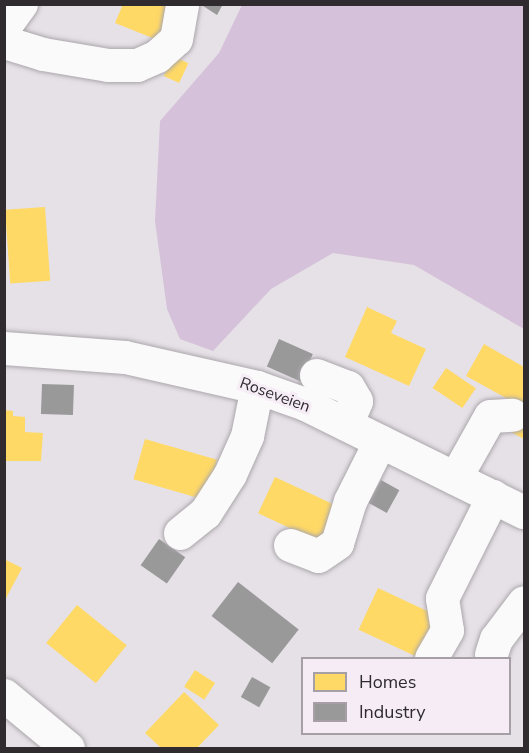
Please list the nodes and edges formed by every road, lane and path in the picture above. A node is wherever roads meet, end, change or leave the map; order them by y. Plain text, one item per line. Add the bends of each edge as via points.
1 (21, 4) edge
2 (182, 4) edge
3 (4, 27) edge
4 (4, 42) edge
5 (4, 348) edge
6 (316, 375) dead end
7 (257, 387) junction
8 (512, 415) dead end
9 (346, 424) junction
10 (380, 441) junction
11 (455, 478) junction
12 (493, 496) junction
13 (525, 512) edge
14 (180, 533) dead end
15 (290, 545) dead end
16 (525, 602) edge
17 (491, 654) dead end
18 (432, 657) edge
19 (4, 694) edge
20 (68, 748) edge

1 - 3 street
2 - 4 street via 176,39 157,56 137,65 108,65
5 - 7 street, Roseveien via 125,357
6 - 9 street via 348,387 356,401
7 - 9 street, Roseveien
7 - 14 street via 246,436 230,474 205,513
8 - 11 street via 490,416
9 - 10 street, Roseveien
10 - 11 street, Roseveien
10 - 15 street via 350,501 337,543 318,556
11 - 12 street, Roseveien
12 - 13 street, Roseveien
12 - 18 street via 442,598 447,630
16 - 17 street via 496,639
19 - 20 street

